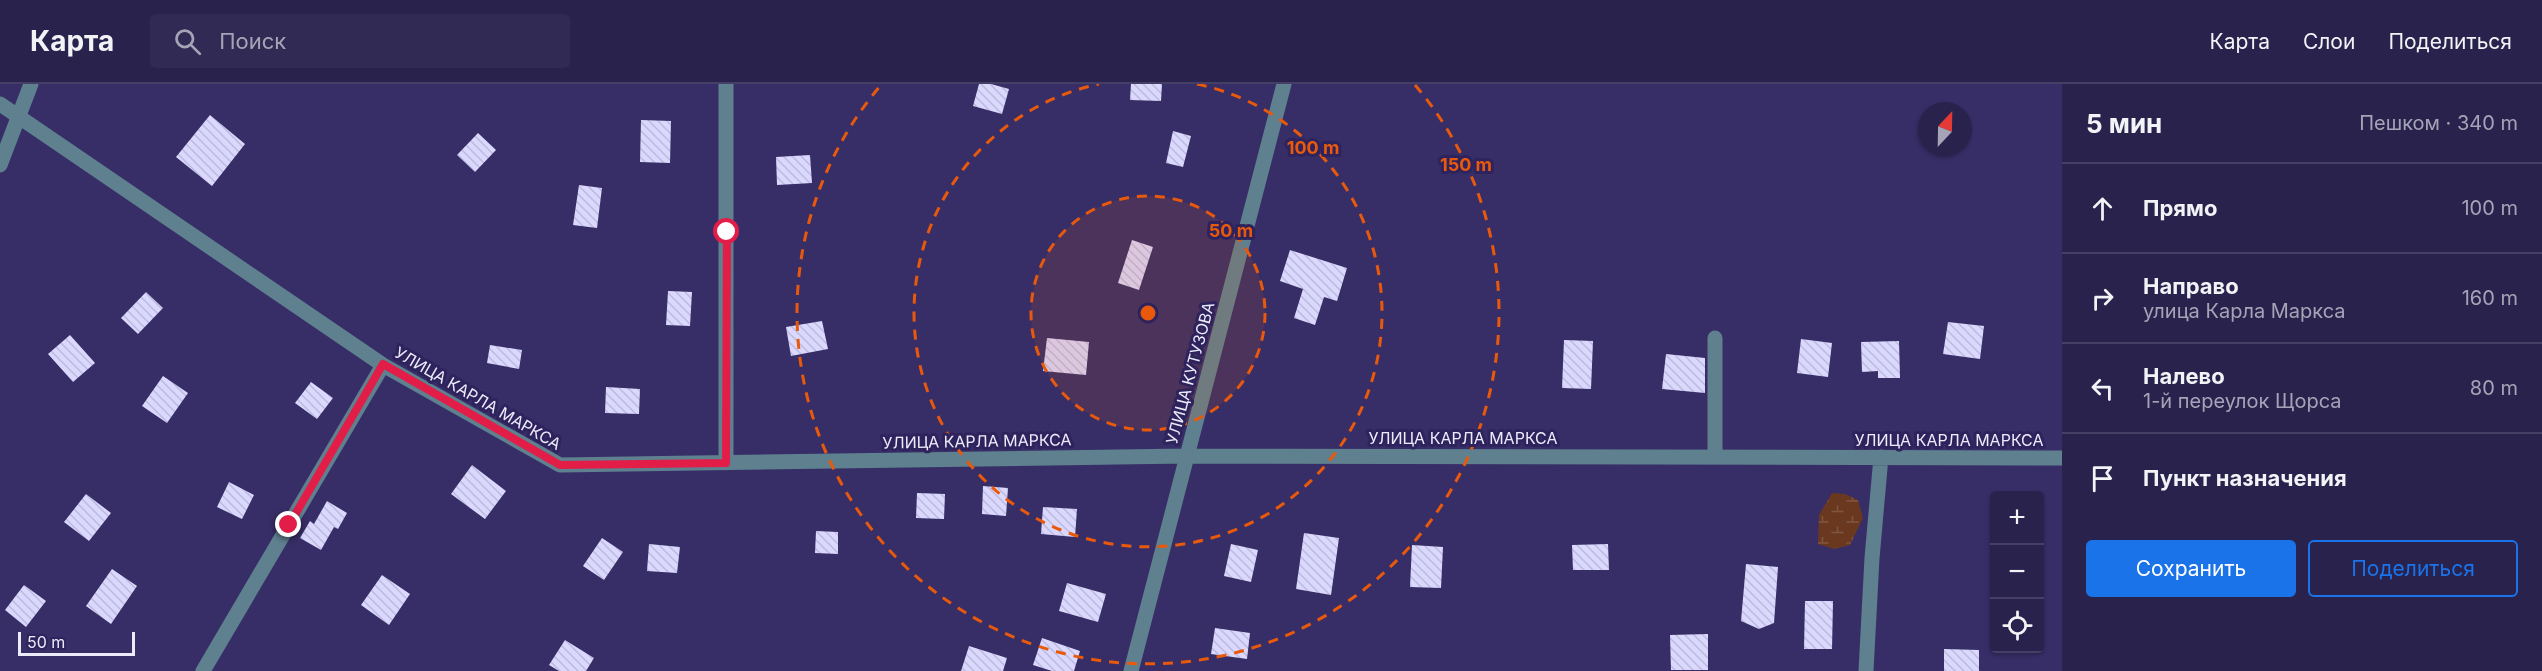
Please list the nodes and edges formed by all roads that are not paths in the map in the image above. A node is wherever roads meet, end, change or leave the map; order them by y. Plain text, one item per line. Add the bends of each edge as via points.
1 (31, 84) edge
2 (726, 84) edge
3 (1284, 84) edge
4 (0, 104) edge
5 (18, 117) junction
6 (0, 165) edge
7 (1715, 338) dead end
8 (383, 364) junction
9 (1186, 456) junction
10 (1715, 457) junction
11 (1881, 457) junction
12 (2062, 458) edge
13 (726, 463) junction
14 (203, 671) edge
15 (1131, 671) edge
16 (1866, 671) edge

1 - 5 street
2 - 13 street
3 - 9 street, УЛИЦА КУТУЗОВА
4 - 5 street, УЛИЦА КАРЛА МАРКСА
5 - 6 street
5 - 8 street, УЛИЦА КАРЛА МАРКСА
7 - 10 street
8 - 13 street, УЛИЦА КАРЛА МАРКСА via 560,465
8 - 14 street
9 - 10 street, УЛИЦА КАРЛА МАРКСА
9 - 13 street, УЛИЦА КАРЛА МАРКСА
9 - 15 street, УЛИЦА КУТУЗОВА
10 - 11 street, УЛИЦА КАРЛА МАРКСА
11 - 12 street, УЛИЦА КАРЛА МАРКСА
11 - 16 street

